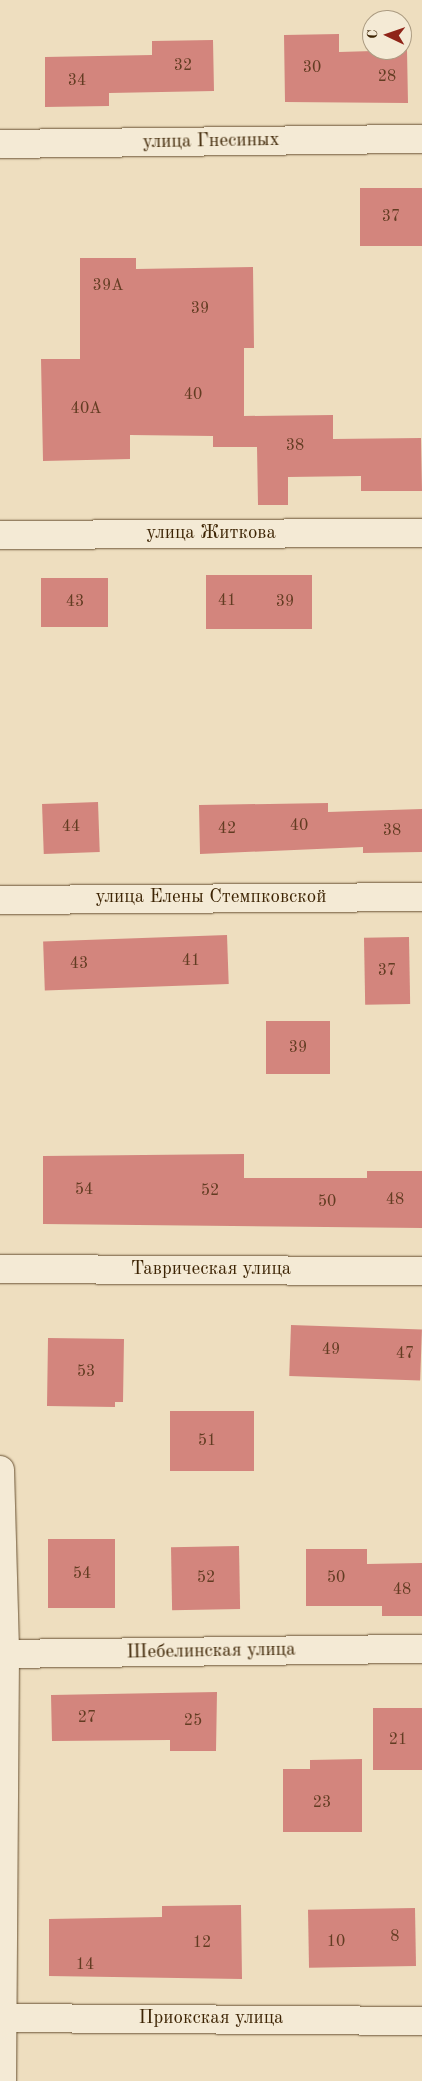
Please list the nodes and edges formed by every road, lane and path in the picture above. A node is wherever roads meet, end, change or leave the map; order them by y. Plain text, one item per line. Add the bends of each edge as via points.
1 (422, 139) edge
2 (0, 144) edge
3 (422, 534) edge
4 (0, 535) edge
5 (422, 897) edge
6 (0, 900) edge
7 (0, 1269) edge
8 (422, 1271) edge
9 (0, 1470) edge
10 (422, 1650) edge
11 (3, 1654) edge
12 (0, 2018) edge
13 (422, 2021) edge
14 (2, 2081) edge

1 - 2 street, улица Гнесиных
3 - 4 street, улица Житкова
5 - 6 street, улица Елены Стемпковской
7 - 8 street, Таврическая улица
9 - 11 street
10 - 11 street, Шебелинская улица
11 - 12 street
12 - 13 street, Приокская улица
12 - 14 street

